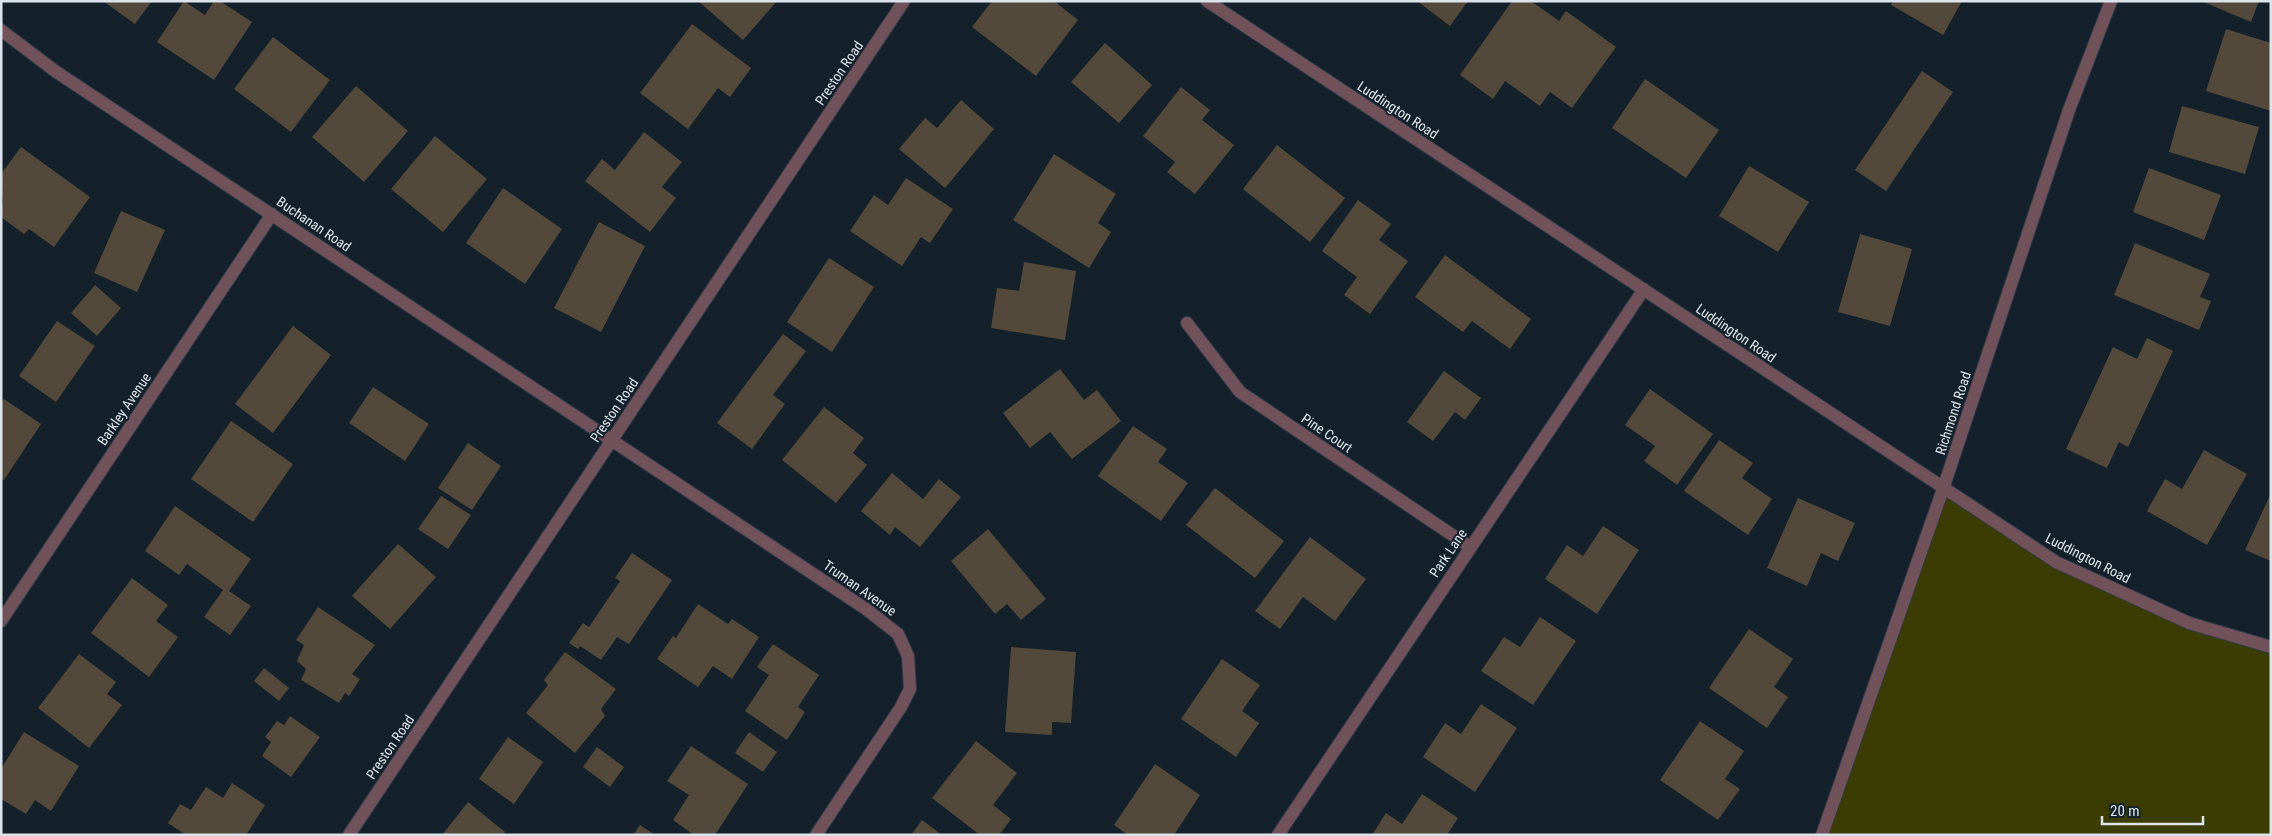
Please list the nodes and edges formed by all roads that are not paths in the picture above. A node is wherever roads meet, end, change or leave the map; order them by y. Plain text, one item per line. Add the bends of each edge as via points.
1 (904, 1) edge
2 (1207, 1) edge
3 (2112, 1) edge
4 (1, 30) edge
5 (272, 214) junction
6 (1644, 289) junction
7 (1187, 323) dead end
8 (612, 440) junction
9 (1943, 489) junction
10 (1470, 547) junction
11 (1, 621) edge
12 (2271, 647) edge
13 (349, 835) edge
14 (816, 835) edge
15 (1278, 835) edge
16 (1822, 835) edge

1 - 8 street, Preston Road
2 - 6 street, Luddington Road
3 - 9 street, Richmond Road via 2070,110
4 - 5 street, Buchanan Road via 56,71
5 - 8 street, Buchanan Road
5 - 11 street, Barkley Avenue
6 - 9 street, Luddington Road
6 - 10 street, Park Lane
7 - 10 street, Pine Court via 1240,392
8 - 13 street, Preston Road
8 - 14 street, Truman Avenue via 866,609 898,634 908,656 910,689
9 - 12 street, Luddington Road via 2056,562 2189,623
9 - 16 street, Richmond Road
10 - 15 street, Park Lane

